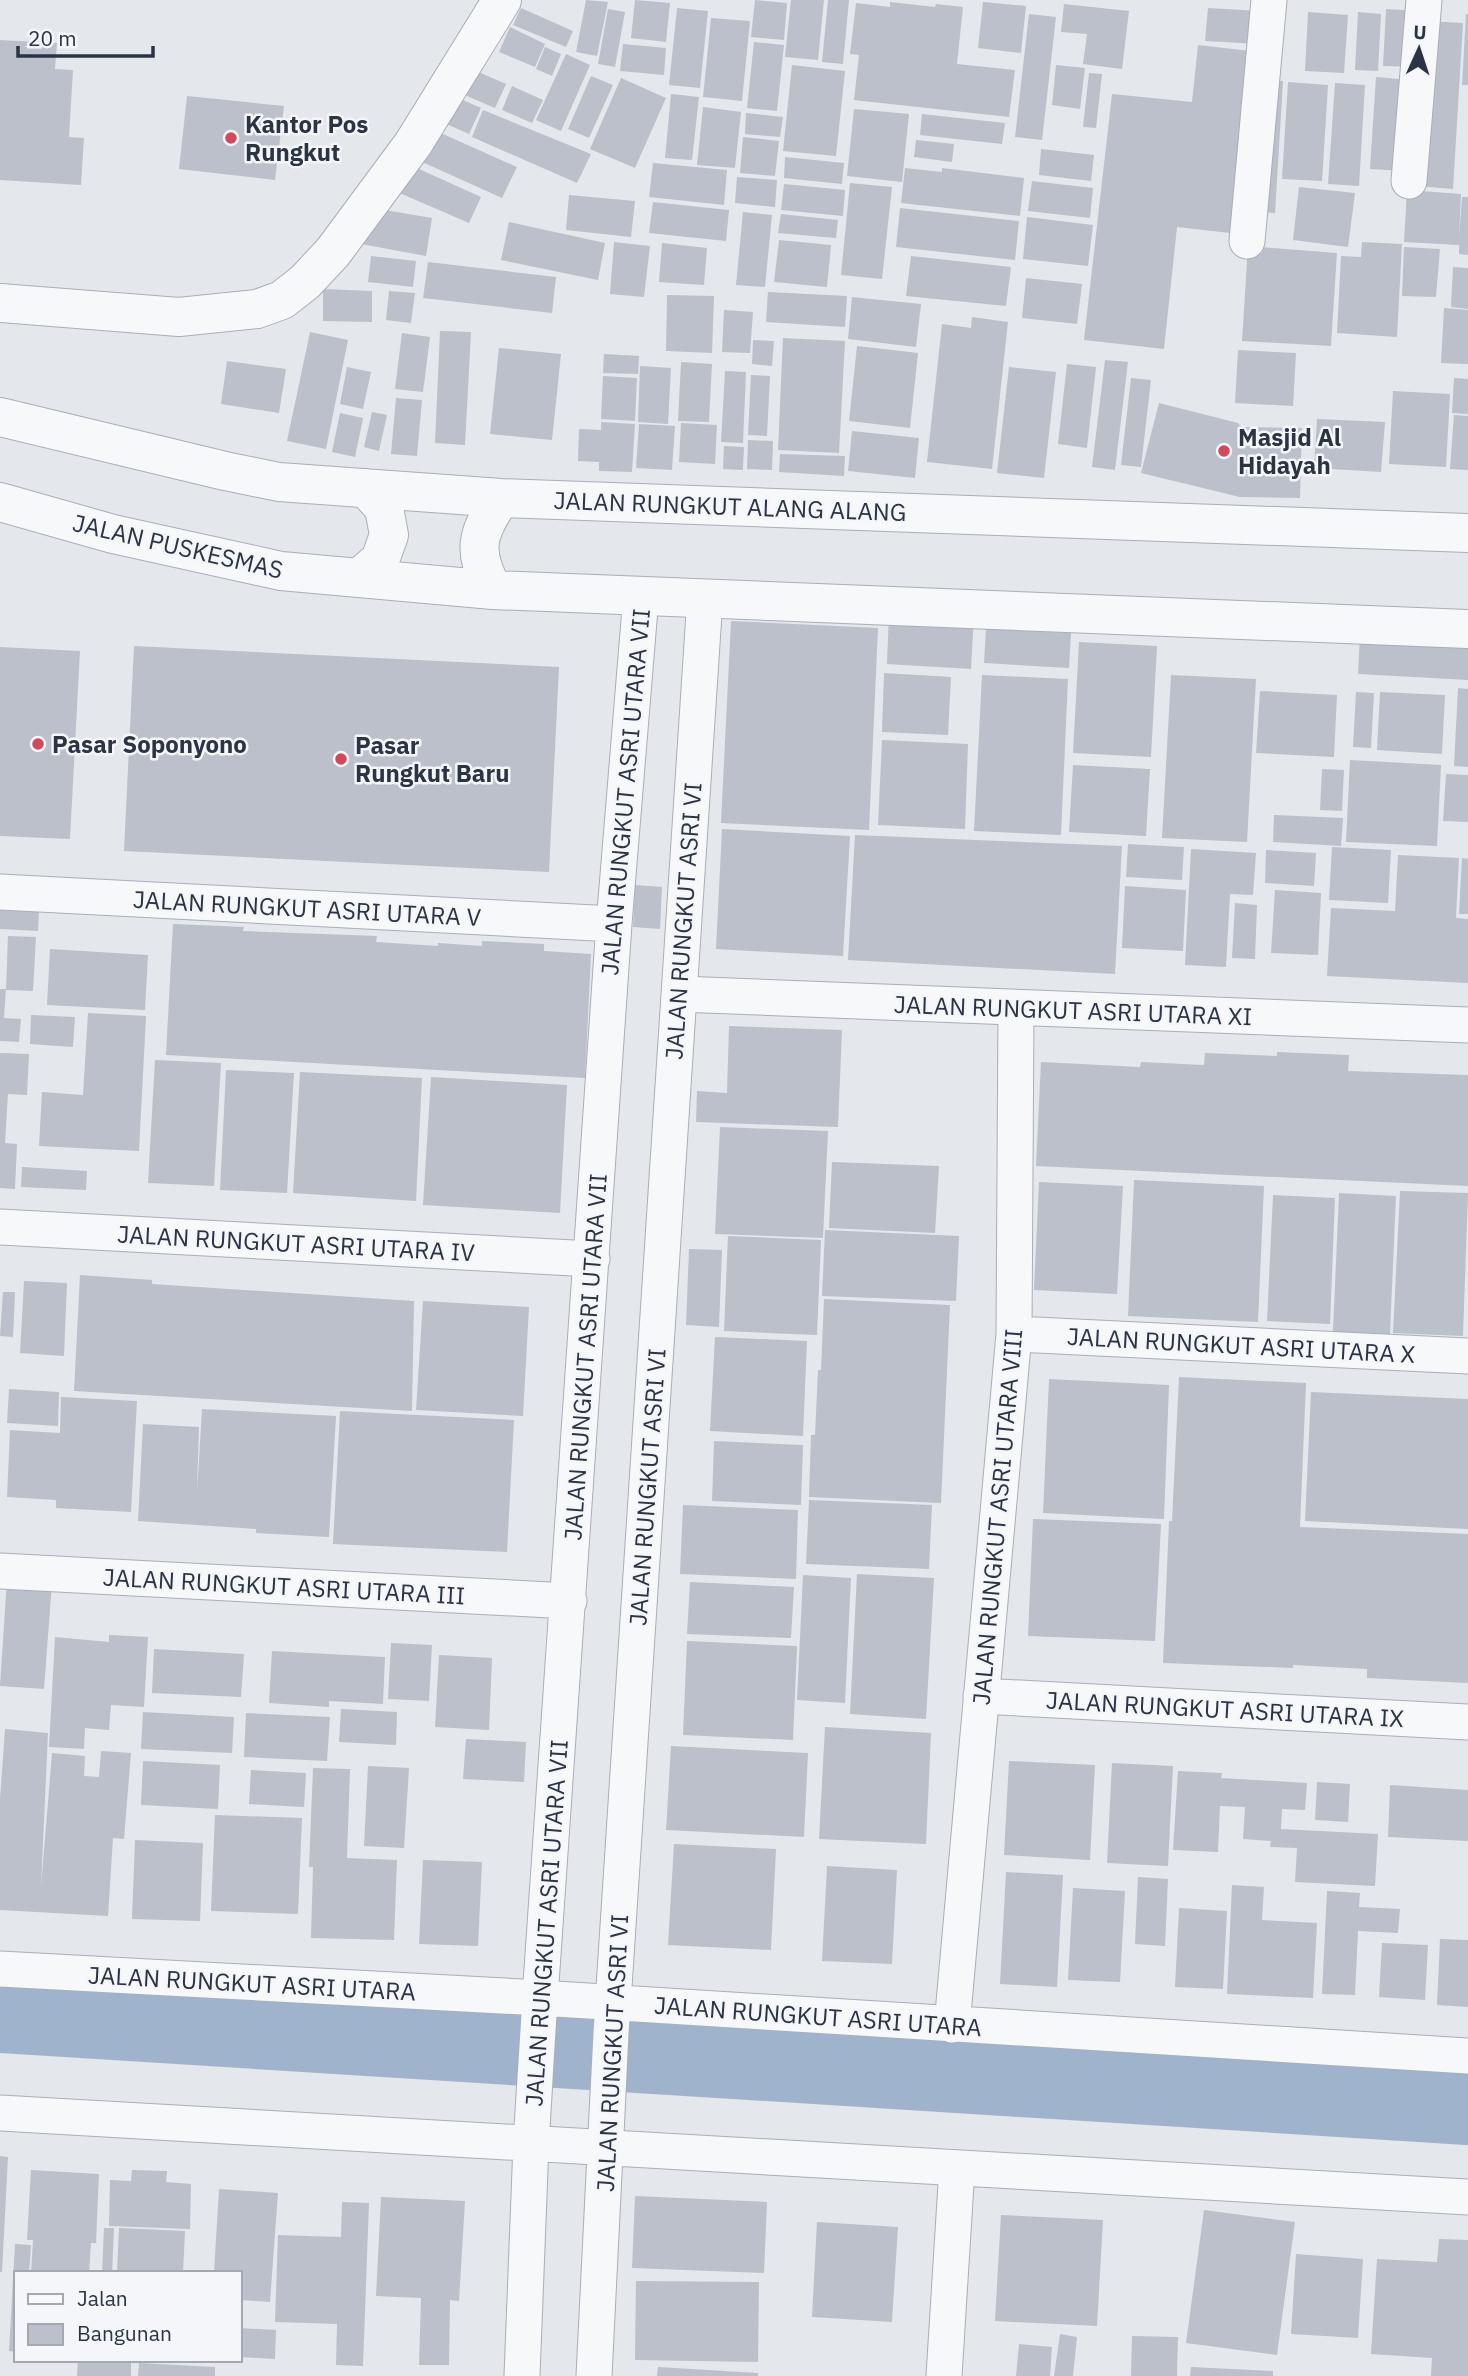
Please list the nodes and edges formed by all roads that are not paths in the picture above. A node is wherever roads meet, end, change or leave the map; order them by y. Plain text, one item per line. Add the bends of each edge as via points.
1 (502, 0) edge
2 (1269, 0) edge
3 (1424, 0) edge
4 (1409, 181) dead end
5 (1247, 241) dead end
6 (0, 303) edge
7 (0, 417) edge
8 (366, 488) junction
9 (501, 498) junction
10 (0, 502) edge
11 (1468, 533) edge
12 (359, 578) junction
13 (493, 590) junction
14 (641, 596) junction
15 (705, 598) junction
16 (1468, 629) edge
17 (0, 892) edge
18 (614, 924) junction
19 (678, 994) junction
20 (1016, 1007) junction
21 (1468, 1025) edge
22 (0, 1227) edge
23 (592, 1259) junction
24 (1014, 1334) junction
25 (1468, 1356) edge
26 (0, 1571) edge
27 (569, 1601) junction
28 (981, 1696) junction
29 (1468, 1722) edge
30 (0, 1969) edge
31 (539, 2014) junction
32 (612, 2018) junction
33 (952, 2025) junction
34 (1468, 2056) edge
35 (0, 2113) edge
36 (532, 2131) junction
37 (607, 2137) junction
38 (957, 2168) junction
39 (1468, 2197) edge
40 (522, 2376) edge
41 (594, 2376) edge
42 (944, 2376) edge

1 - 6 street via 414,144 333,252 282,300 257,309 179,317
2 - 5 street
3 - 4 street
7 - 8 street, JALAN RUNGKUT ALANG ALANG via 279,482
8 - 9 street, JALAN RUNGKUT ALANG ALANG
8 - 12 street via 384,508 389,535 380,561
9 - 11 street, JALAN RUNGKUT ALANG ALANG
9 - 13 street via 486,519 479,542 481,568
10 - 12 street, JALAN PUSKESMAS via 113,534 281,571
12 - 13 street
13 - 14 street
14 - 15 street
14 - 18 street, JALAN RUNGKUT ASRI UTARA VII
15 - 16 street
15 - 19 street, JALAN RUNGKUT ASRI VI
17 - 18 street, JALAN RUNGKUT ASRI UTARA V
18 - 23 street, JALAN RUNGKUT ASRI UTARA VII
19 - 20 street, JALAN RUNGKUT ASRI UTARA XI
19 - 32 street, JALAN RUNGKUT ASRI VI
20 - 21 street, JALAN RUNGKUT ASRI UTARA XI
20 - 24 street, JALAN RUNGKUT ASRI UTARA VIII
22 - 23 street, JALAN RUNGKUT ASRI UTARA IV
23 - 27 street, JALAN RUNGKUT ASRI UTARA VII
24 - 25 street, JALAN RUNGKUT ASRI UTARA X
24 - 28 street, JALAN RUNGKUT ASRI UTARA VIII
26 - 27 street, JALAN RUNGKUT ASRI UTARA III
27 - 31 street, JALAN RUNGKUT ASRI UTARA VII
28 - 29 street, JALAN RUNGKUT ASRI UTARA IX
28 - 33 street, JALAN RUNGKUT ASRI UTARA VIII
30 - 31 street, JALAN RUNGKUT ASRI UTARA
31 - 32 street, JALAN RUNGKUT ASRI UTARA
31 - 36 street, JALAN RUNGKUT ASRI UTARA VII
32 - 33 street, JALAN RUNGKUT ASRI UTARA
32 - 37 street, JALAN RUNGKUT ASRI VI
33 - 34 street, JALAN RUNGKUT ASRI UTARA
35 - 36 street
36 - 37 street
36 - 40 street
37 - 38 street
37 - 41 street, JALAN RUNGKUT ASRI VI
38 - 39 street
38 - 42 street

